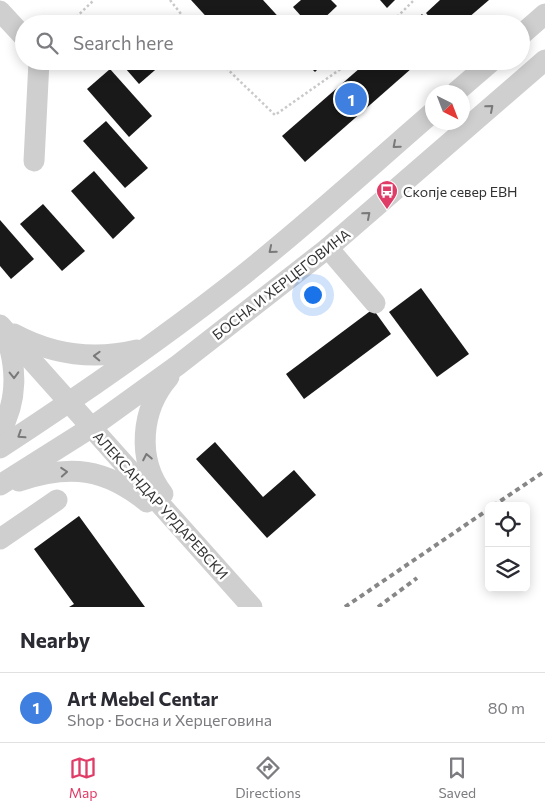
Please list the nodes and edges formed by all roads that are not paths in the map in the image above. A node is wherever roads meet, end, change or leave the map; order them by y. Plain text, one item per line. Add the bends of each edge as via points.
1 (0, 11) edge
2 (545, 14) edge
3 (15, 27) edge
4 (530, 27) edge
5 (545, 60) edge
6 (39, 70) edge
7 (482, 70) edge
8 (464, 85) edge
9 (425, 119) edge
10 (34, 161) dead end
11 (328, 248) junction
12 (375, 303) dead end
13 (2, 327) edge
14 (145, 348) junction
15 (178, 365) junction
16 (70, 402) junction
17 (92, 427) junction
18 (0, 432) edge
19 (0, 448) edge
20 (0, 486) edge
21 (56, 500) dead end
22 (0, 539) edge
23 (195, 544) junction
24 (252, 607) edge

1 - 3 street
2 - 4 street
11 -> 5 street, БОСНА И ХЕРЦЕГОВИНА
6 - 10 street
7 - 8 street
9 -> 14 street via 229,286
11 - 12 street
11 - 15 street, БОСНА И ХЕРЦЕГОВИНА
14 -> 13 street via 104,356 75,354 50,350
13 - 16 street, АЛЕКСАНДАР УРДАРЕВСКИ
13 -> 18 street via 11,351 14,375 13,399
14 - 16 street
15 - 17 street, БОСНА И ХЕРЦЕГОВИНА
23 -> 15 street via 185,522 157,486 145,450 145,427 152,406 162,385
16 - 17 street, АЛЕКСАНДАР УРДАРЕВСКИ
16 -> 19 street
17 - 20 street, БОСНА И ХЕРЦЕГОВИНА
17 - 23 street, АЛЕКСАНДАР УРДАРЕВСКИ
20 -> 23 street via 54,472 78,470 103,475 138,495
21 - 22 street
23 - 24 street, АЛЕКСАНДАР УРДАРЕВСКИ

